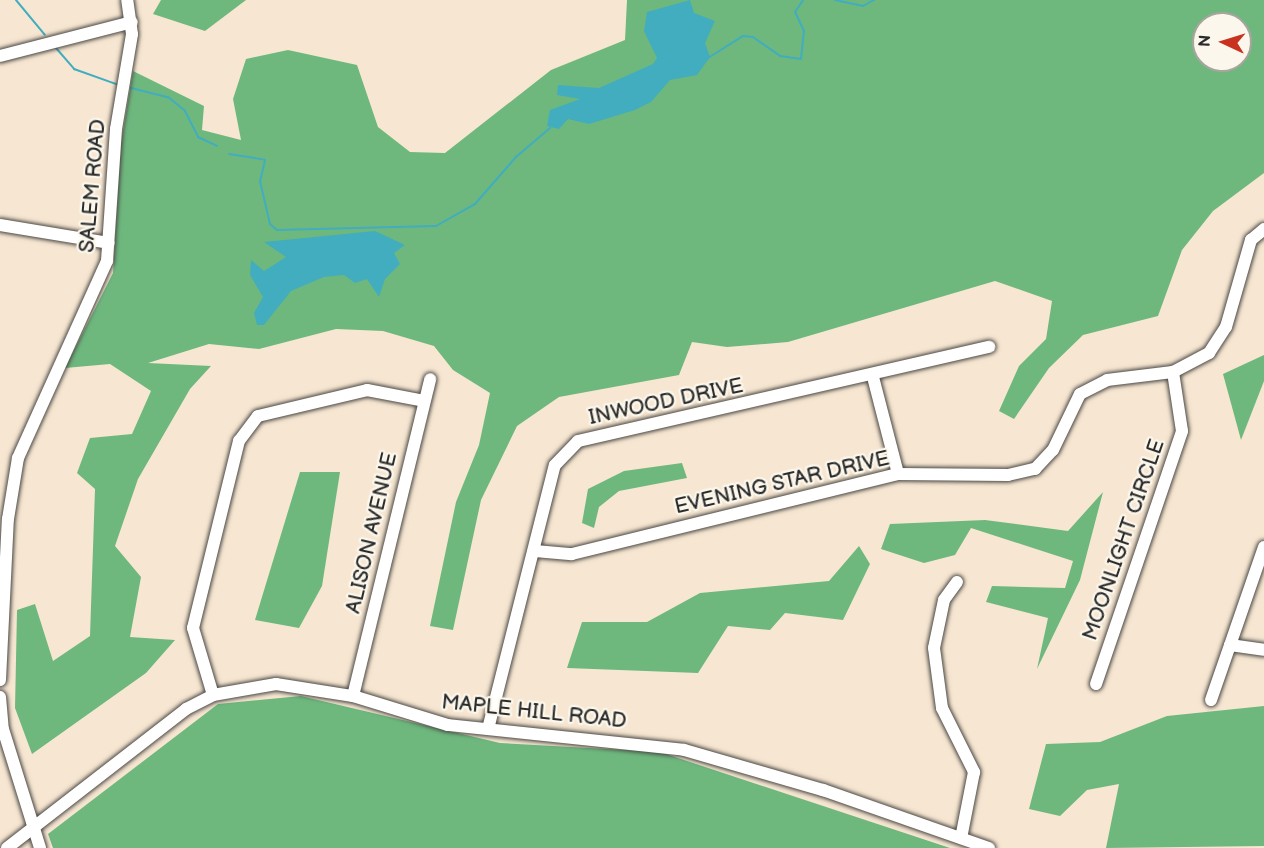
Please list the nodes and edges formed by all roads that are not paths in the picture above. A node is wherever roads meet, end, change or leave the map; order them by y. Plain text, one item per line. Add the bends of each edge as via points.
1 (127, 0) edge
2 (132, 22) junction
3 (0, 56) edge
4 (0, 225) edge
5 (1264, 229) edge
6 (109, 243) junction
7 (988, 347) dead end
8 (1173, 372) junction
9 (873, 377) junction
10 (430, 379) dead end
11 (424, 401) junction
12 (898, 474) junction
13 (1264, 547) edge
14 (535, 551) junction
15 (957, 582) dead end
16 (1230, 645) junction
17 (1264, 650) edge
18 (0, 680) edge
19 (1096, 684) dead end
20 (213, 695) junction
21 (353, 696) junction
22 (0, 697) edge
23 (1211, 700) dead end
24 (488, 729) junction
25 (34, 827) junction
26 (960, 838) junction
27 (7, 848) edge
28 (40, 848) edge
29 (989, 848) edge

1 - 2 street, SALEM ROAD
2 - 3 street
2 - 6 street, SALEM ROAD via 115,138
4 - 6 street
5 - 8 street, EVENING STAR DRIVE via 1251,240 1226,327 1209,353
6 - 18 street, SALEM ROAD via 100,284 43,398 13,476
7 - 9 street, INWOOD DRIVE
8 - 12 street, EVENING STAR DRIVE via 1107,380 1080,394 1053,450 1035,469 1008,475
8 - 19 street, MOONLIGHT CIRCLE via 1182,431
9 - 12 street
9 - 14 street, INWOOD DRIVE via 578,441 555,465
10 - 11 street, ALISON AVENUE
11 - 20 street via 367,390 258,416 239,441 193,628
11 - 21 street, ALISON AVENUE
12 - 14 street, EVENING STAR DRIVE via 572,554
13 - 16 street
14 - 24 street, INWOOD DRIVE
15 - 26 street via 944,600 934,648 942,708 974,771
16 - 17 street
16 - 23 street
20 - 21 street, MAPLE HILL ROAD via 276,684
20 - 25 street, MAPLE HILL ROAD via 158,728
21 - 24 street, MAPLE HILL ROAD via 448,725
22 - 25 street via 3,729
24 - 26 street, MAPLE HILL ROAD via 684,750
25 - 27 street, MAPLE HILL ROAD
25 - 28 street
26 - 29 street, MAPLE HILL ROAD

